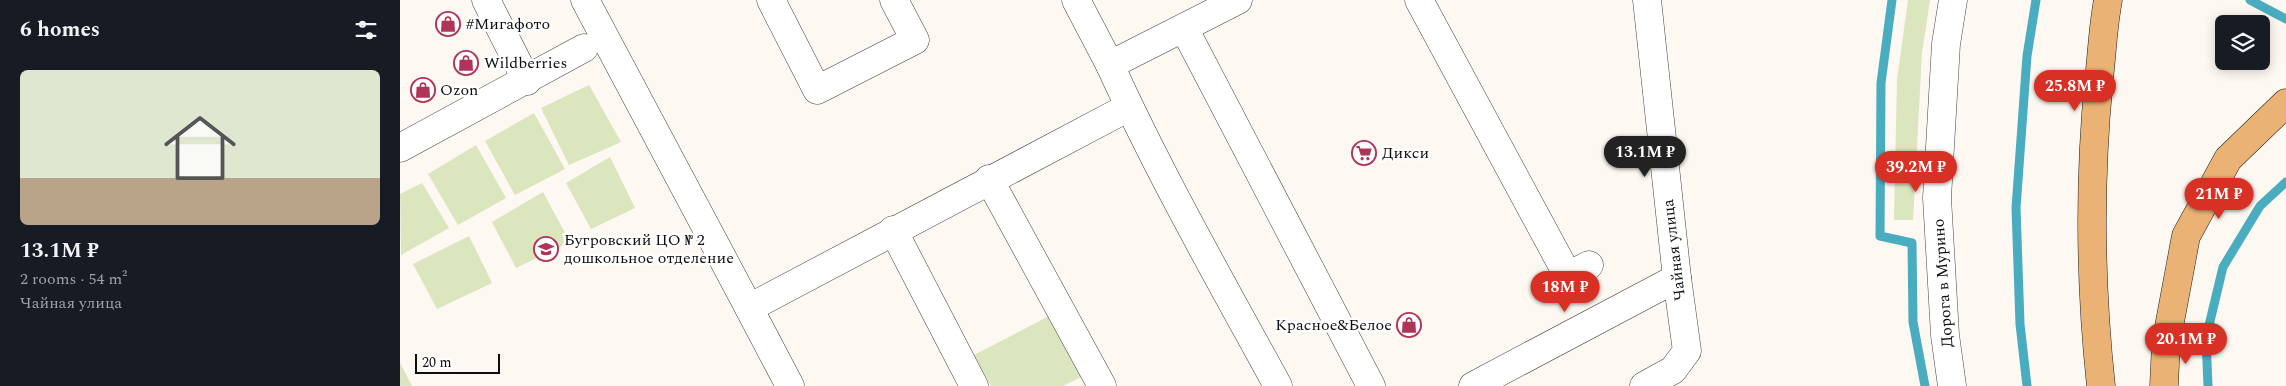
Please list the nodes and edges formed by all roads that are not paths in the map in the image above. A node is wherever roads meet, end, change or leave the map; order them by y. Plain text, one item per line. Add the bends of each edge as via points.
1 (486, 0) edge
2 (585, 0) edge
3 (772, 0) edge
4 (894, 0) edge
5 (1076, 0) edge
6 (1238, 0) edge
7 (1419, 0) edge
8 (1647, 0) edge
9 (1953, 0) edge
10 (2108, 0) edge
11 (1184, 28) junction
12 (584, 48) dead end
13 (1110, 65) junction
14 (527, 81) junction
15 (2286, 104) edge
16 (1129, 107) junction
17 (400, 148) edge
18 (989, 179) junction
19 (893, 230) junction
20 (1589, 265) dead end
21 (1677, 278) junction
22 (749, 308) junction
23 (790, 386) edge
24 (974, 386) edge
25 (1102, 386) edge
26 (1278, 386) edge
27 (1371, 386) edge
28 (1473, 386) edge
29 (1644, 386) edge
30 (1952, 386) edge
31 (2101, 386) edge
32 (2164, 386) edge

1 - 14 street
2 - 22 street
3 - 4 street via 817,90 915,40
5 - 13 street
6 - 11 street
7 - 20 street via 1568,276
8 - 21 street, Чайная улица
9 - 30 street, Дорога в Мурино via 1946,44 1937,198 1945,335
10 - 31 main road via 2096,108 2091,229
11 - 13 street
11 - 27 street
12 - 14 street
13 - 16 street
14 - 17 street
15 - 32 main road via 2228,159 2186,236 2166,343
16 - 18 street
16 - 26 street
18 - 19 street
18 - 25 street
19 - 22 street
19 - 24 street
21 - 28 street
21 - 29 street, Чайная улица via 1687,351 1673,370
22 - 23 street

